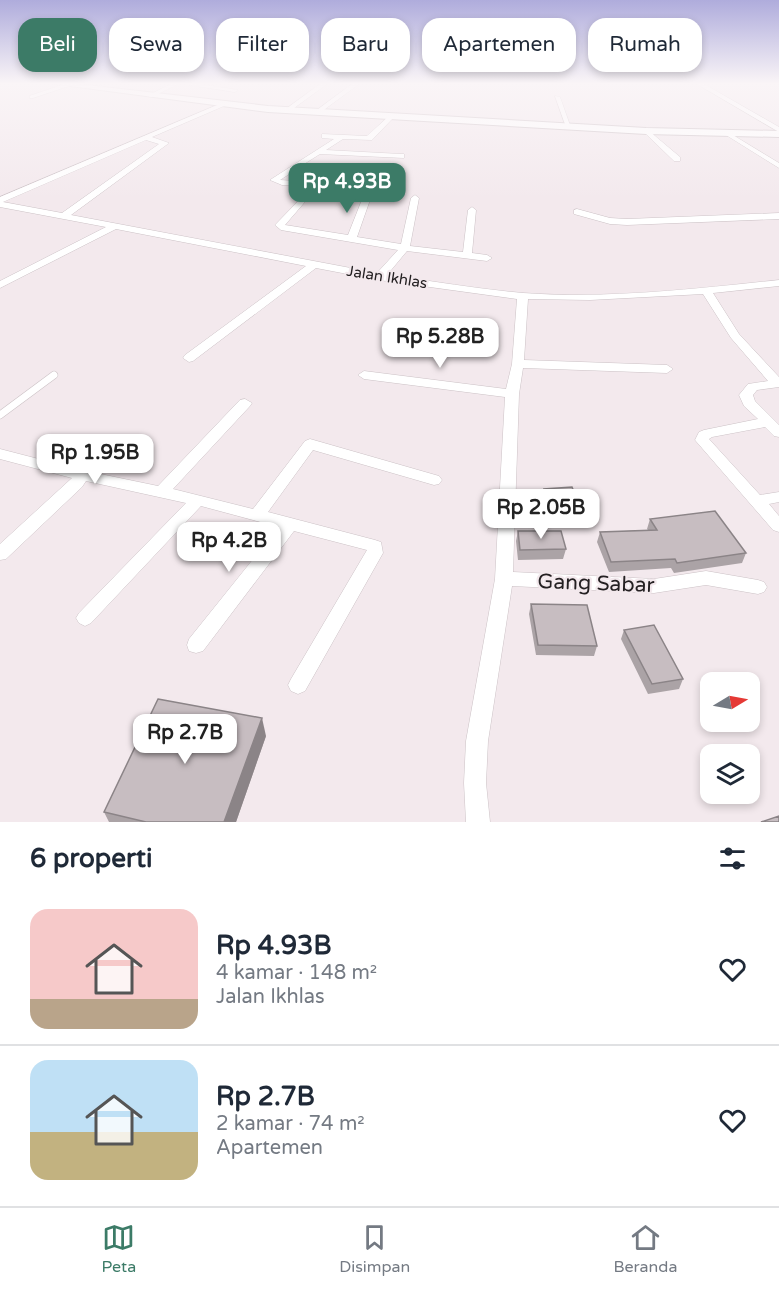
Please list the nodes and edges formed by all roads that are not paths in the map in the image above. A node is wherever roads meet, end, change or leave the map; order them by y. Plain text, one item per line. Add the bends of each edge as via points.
1 (182, 122) edge
2 (385, 122) edge
3 (494, 122) edge
4 (567, 122) edge
5 (763, 122) edge
6 (569, 127) junction
7 (646, 131) junction
8 (779, 132) edge
9 (728, 135) junction
10 (325, 136) dead end
11 (146, 138) junction
12 (340, 138) junction
13 (318, 152) junction
14 (401, 156) dead end
15 (678, 159) dead end
16 (294, 166) junction
17 (779, 166) edge
18 (399, 172) dead end
19 (390, 190) dead end
20 (306, 196) dead end
21 (367, 197) dead end
22 (415, 198) dead end
23 (0, 202) edge
24 (472, 210) dead end
25 (577, 212) dead end
26 (62, 216) junction
27 (779, 216) edge
28 (113, 227) junction
29 (351, 239) junction
30 (405, 248) junction
31 (467, 256) junction
32 (487, 258) dead end
33 (314, 265) junction
34 (379, 277) junction
35 (779, 283) edge
36 (0, 285) edge
37 (762, 285) junction
38 (706, 291) junction
39 (523, 296) junction
40 (779, 296) edge
41 (189, 358) dead end
42 (518, 364) junction
43 (667, 369) dead end
44 (54, 375) dead end
45 (364, 375) dead end
46 (778, 383) edge
47 (512, 394) junction
48 (245, 403) dead end
49 (0, 415) edge
50 (767, 422) junction
51 (779, 433) edge
52 (0, 454) edge
53 (81, 475) junction
54 (434, 480) dead end
55 (162, 492) junction
56 (779, 496) edge
57 (198, 500) junction
58 (756, 501) junction
59 (257, 515) junction
60 (290, 524) junction
61 (779, 526) edge
62 (0, 554) edge
63 (504, 579) junction
64 (758, 587) dead end
65 (85, 618) dead end
66 (196, 645) dead end
67 (298, 685) dead end
68 (478, 822) edge

1 - 11 street
2 - 12 street via 369,138
3 - 6 street
4 - 6 street
5 - 8 street
6 - 7 street
7 - 9 street
7 - 15 street
8 - 9 street
9 - 17 street
10 - 12 street
11 - 23 street
11 - 26 street via 165,143
12 - 13 street
13 - 14 street
13 - 16 street
16 - 18 street
16 - 19 street via 274,180
20 - 29 street via 281,227
21 - 29 street
22 - 30 street
23 - 26 street, Jalan Ikhlas
24 - 31 street
25 - 27 street via 627,222
26 - 28 street, Jalan Ikhlas
28 - 33 street, Jalan Ikhlas
28 - 36 street
29 - 30 street
30 - 31 street
30 - 34 street
31 - 32 street
33 - 34 street, Jalan Ikhlas
33 - 41 street
34 - 39 street, Jalan Ikhlas
35 - 37 street, Jalan Ikhlas
37 - 38 street, Jalan Ikhlas
37 - 40 street
38 - 39 street, Jalan Ikhlas
38 - 46 street via 735,336
39 - 42 street
42 - 43 street
42 - 47 street
44 - 49 lane
45 - 47 street
46 - 50 street via 746,395
47 - 63 street
48 - 55 street
50 - 51 street
50 - 58 street via 702,437
52 - 53 street
53 - 55 street
53 - 62 street
54 - 59 street via 309,444
55 - 57 street
56 - 58 street
57 - 59 street
57 - 65 street
58 - 61 street
59 - 60 street
60 - 66 street
60 - 67 street via 366,542 376,549
63 - 64 street, Gang Sabar via 654,586 706,578
63 - 68 street via 477,741

